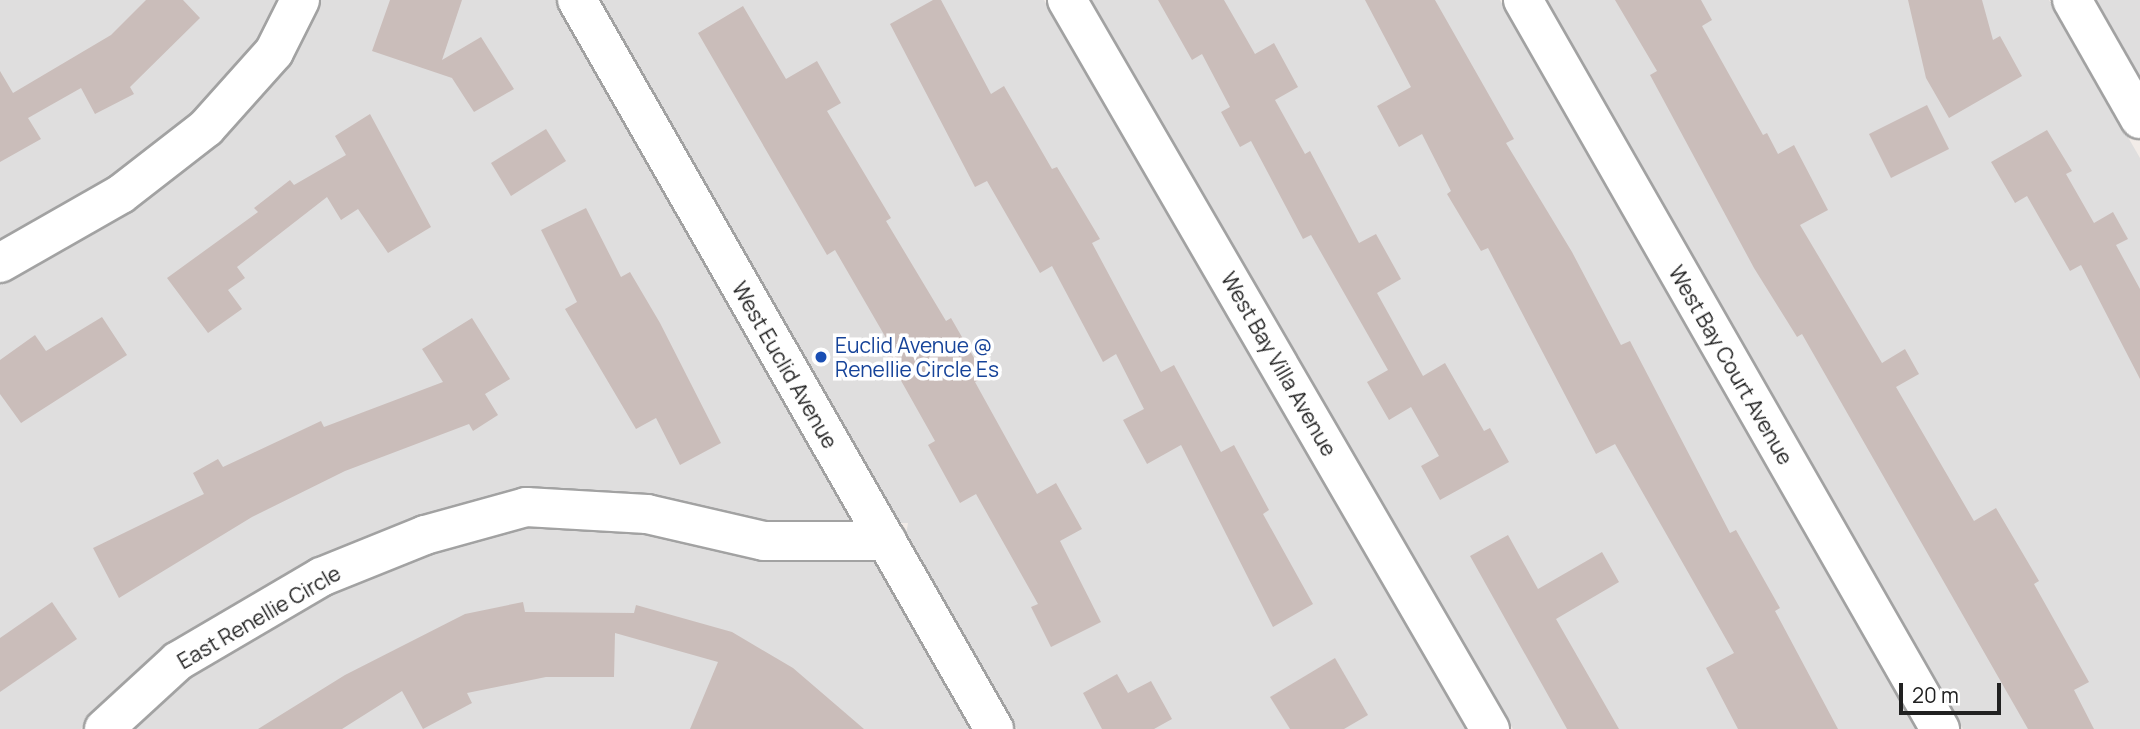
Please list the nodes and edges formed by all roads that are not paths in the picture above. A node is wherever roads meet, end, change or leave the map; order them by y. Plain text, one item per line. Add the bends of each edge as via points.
1 (300, 0) edge
2 (577, 0) edge
3 (1067, 0) edge
4 (1523, 0) edge
5 (2071, 0) edge
6 (2140, 119) edge
7 (0, 263) edge
8 (887, 541) junction
9 (104, 729) edge
10 (994, 729) edge
11 (1490, 729) edge
12 (1940, 729) edge

1 - 7 street via 274,52 206,128 121,194
2 - 8 street, West Euclid Avenue
3 - 11 street, West Bay Villa Avenue
4 - 12 street, West Bay Court Avenue
5 - 6 street
8 - 9 street, East Renellie Circle via 764,541 647,514 526,507 425,536 321,577 178,661
8 - 10 street, West Euclid Avenue

